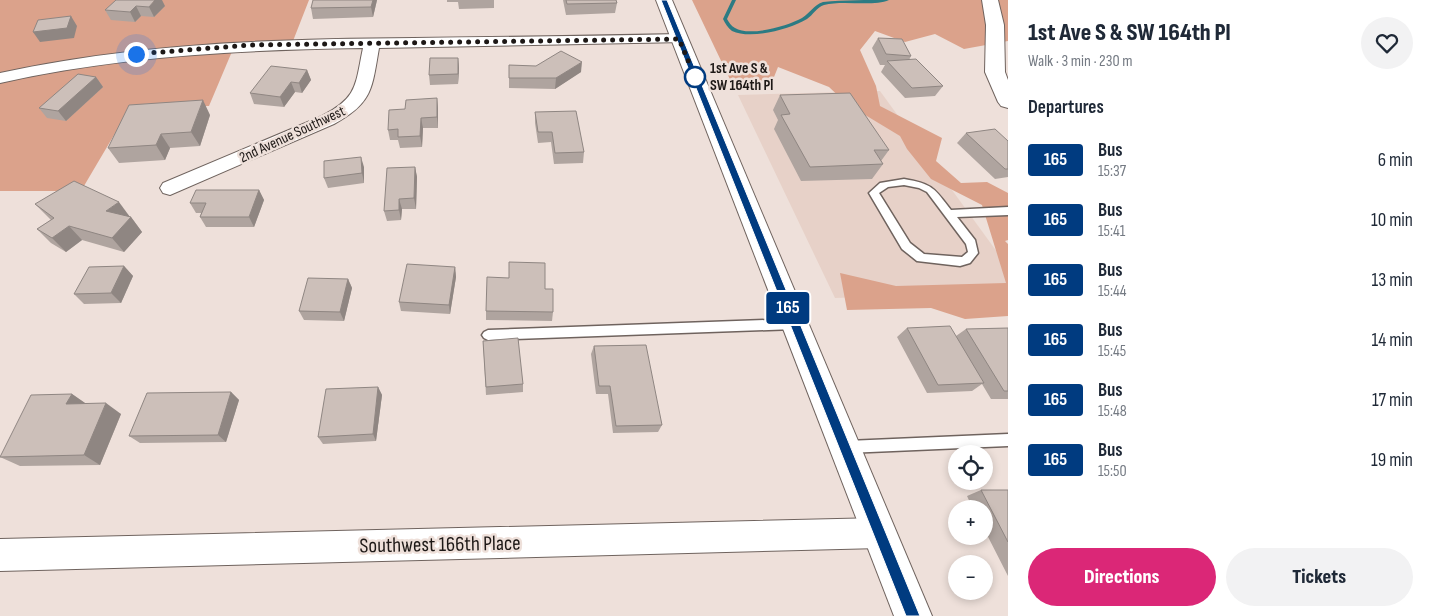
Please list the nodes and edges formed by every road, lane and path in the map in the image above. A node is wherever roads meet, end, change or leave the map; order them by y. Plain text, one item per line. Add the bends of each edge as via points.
1 (664, 0) edge
2 (990, 0) edge
3 (679, 39) junction
4 (372, 43) junction
5 (0, 78) edge
6 (1008, 102) edge
7 (170, 188) dead end
8 (1008, 212) edge
9 (949, 214) junction
10 (795, 324) junction
11 (488, 334) dead end
12 (1008, 440) edge
13 (845, 447) junction
14 (880, 533) junction
15 (0, 555) edge
16 (913, 616) edge

1 - 3 main road
2 - 6 main road via 996,25 995,72
3 - 4 street
3 - 10 main road
4 - 5 street via 172,50 100,58
4 - 7 street, 2nd Avenue Southwest via 361,94 346,110
8 - 9 lane
9 - 9 lane via 930,190 921,185 886,183 874,193 906,246 921,258 960,262 973,253 971,243
10 - 11 lane
10 - 13 main road
12 - 13 lane
13 - 14 main road
14 - 15 street, Southwest 166th Place
14 - 16 main road

